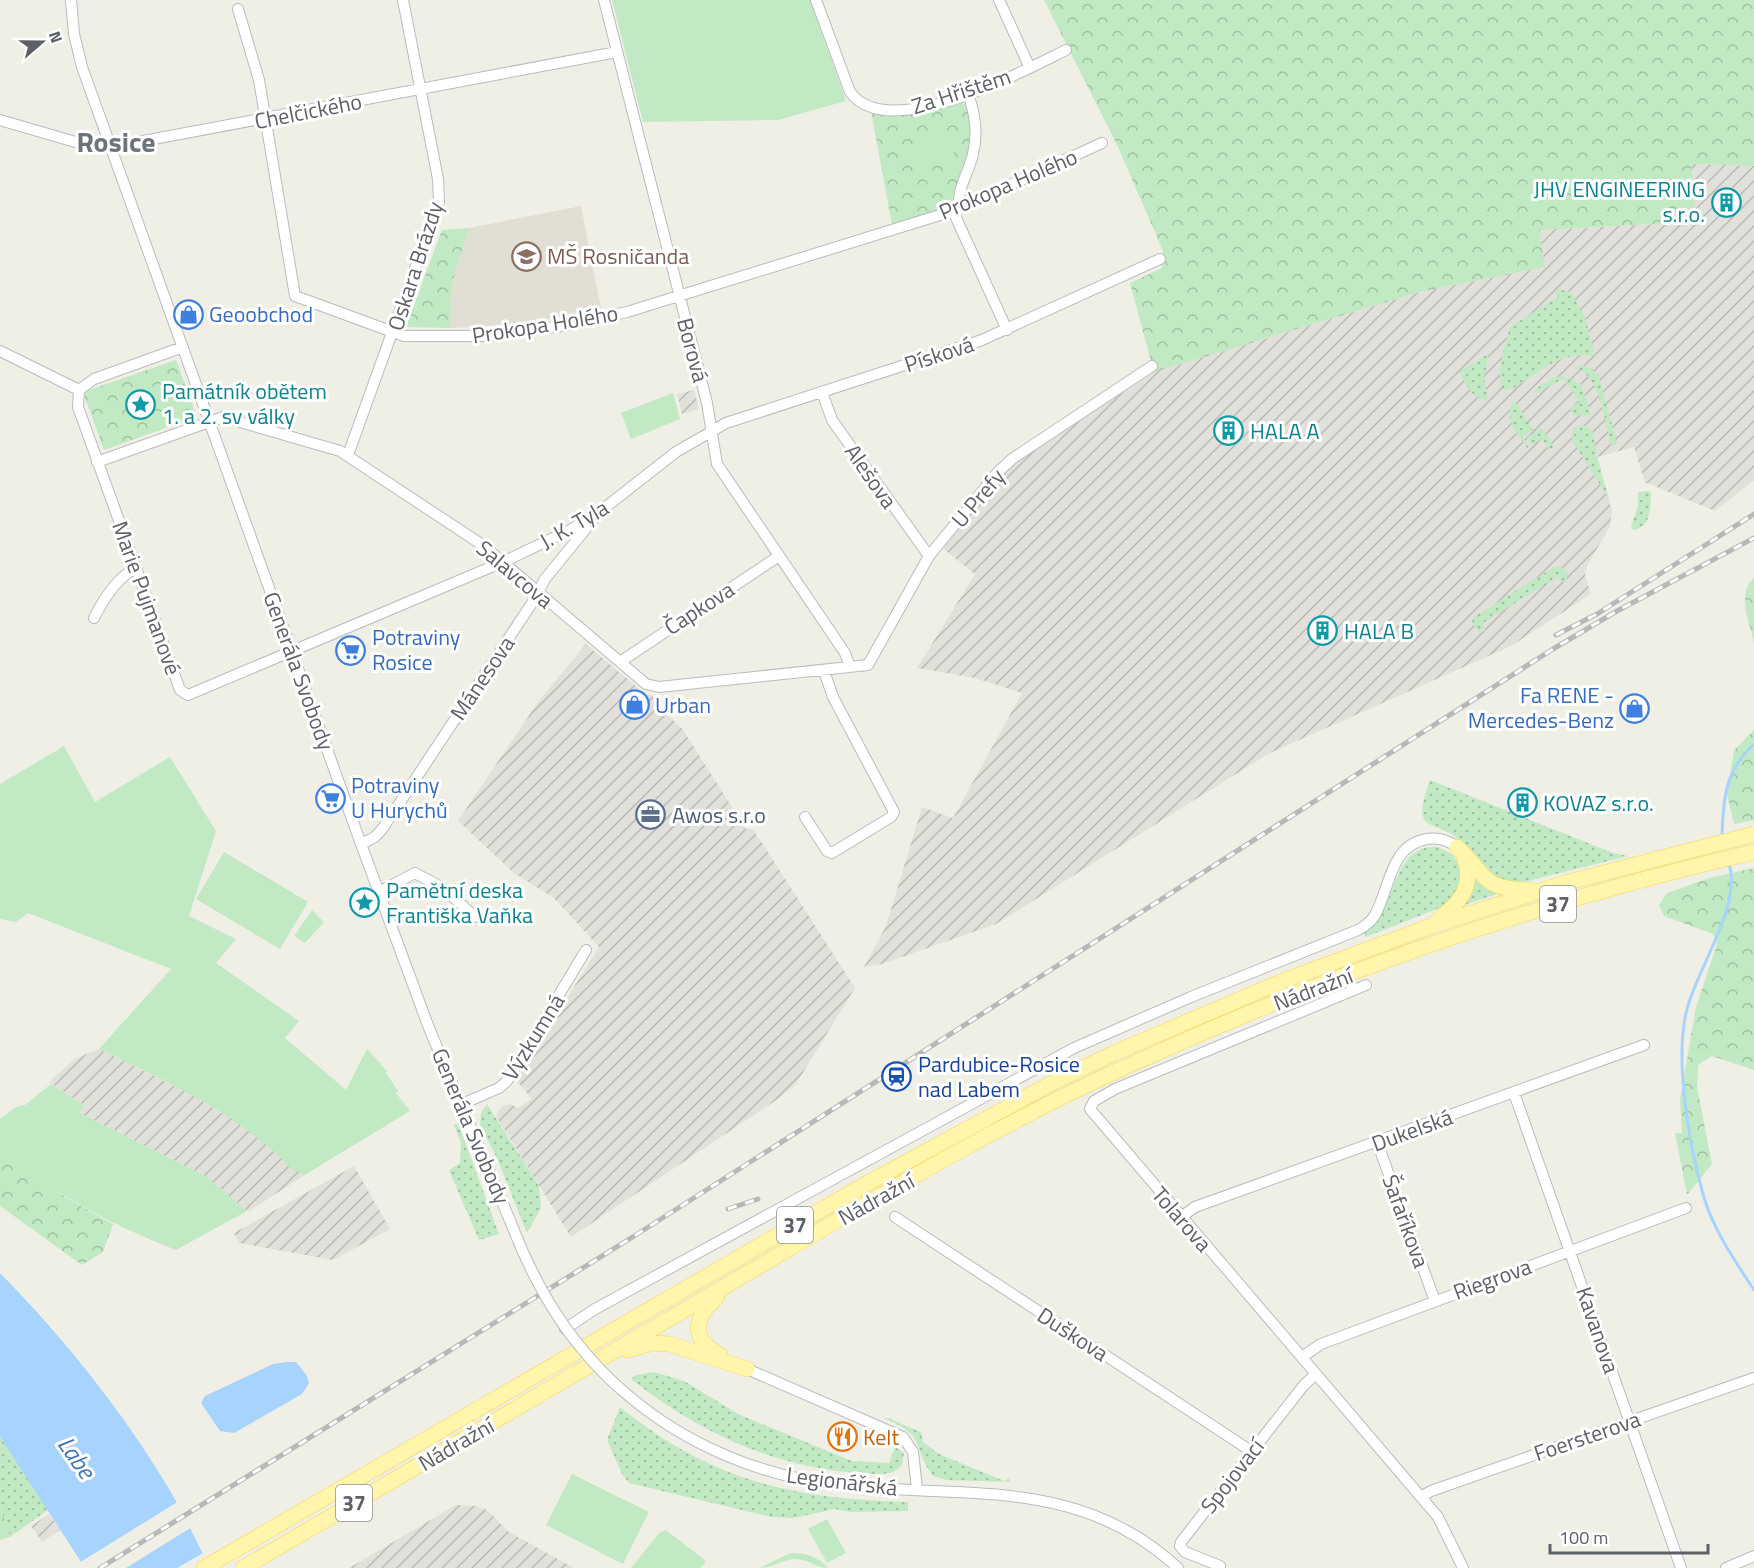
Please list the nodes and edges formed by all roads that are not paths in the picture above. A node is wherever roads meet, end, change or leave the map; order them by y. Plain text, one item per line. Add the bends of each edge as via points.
1 (71, 0) edge
2 (403, 0) edge
3 (604, 0) edge
4 (816, 0) edge
5 (999, 0) edge
6 (238, 9) dead end
7 (1066, 50) dead end
8 (617, 52) junction
9 (1030, 68) junction
10 (421, 89) junction
11 (968, 94) junction
12 (265, 119) junction
13 (0, 120) edge
14 (1101, 143) dead end
15 (111, 147) junction
16 (957, 209) junction
17 (1160, 259) dead end
18 (679, 296) junction
19 (1007, 330) junction
20 (394, 333) junction
21 (183, 347) junction
22 (0, 351) edge
23 (1152, 366) dead end
24 (79, 390) junction
25 (822, 392) junction
26 (210, 421) junction
27 (711, 432) junction
28 (348, 456) junction
29 (97, 462) junction
30 (602, 510) junction
31 (779, 556) junction
32 (929, 556) junction
33 (503, 562) junction
34 (136, 568) junction
35 (537, 592) junction
36 (94, 618) dead end
37 (292, 653) junction
38 (620, 662) junction
39 (850, 667) junction
40 (824, 670) junction
41 (805, 818) dead end
42 (1750, 835) edge
43 (361, 844) junction
44 (1457, 847) junction
45 (1752, 853) edge
46 (1544, 890) junction
47 (379, 892) junction
48 (475, 917) dead end
49 (1431, 926) junction
50 (586, 950) dead end
51 (1366, 985) dead end
52 (1644, 1045) dead end
53 (1514, 1092) junction
54 (462, 1104) junction
55 (1377, 1142) junction
56 (1686, 1208) dead end
57 (896, 1217) dead end
58 (1181, 1217) junction
59 (1570, 1251) junction
60 (738, 1278) junction
61 (1435, 1301) junction
62 (565, 1329) junction
63 (1302, 1358) junction
64 (598, 1360) junction
65 (747, 1369) junction
66 (1316, 1374) junction
67 (1754, 1378) edge
68 (1630, 1421) junction
69 (1251, 1452) junction
70 (917, 1489) junction
71 (1421, 1497) junction
72 (1754, 1556) edge
73 (1221, 1567) edge
74 (204, 1568) edge
75 (243, 1568) edge
76 (1178, 1568) edge
77 (1463, 1568) edge
78 (1681, 1568) edge
79 (1726, 1568) edge

1 - 15 street, Generála Svobody via 80,59
2 - 10 street, Oskara Brázdy
3 - 8 street, Borová
4 - 11 street, Za Hřištěm via 847,86 859,102 880,109 904,110
5 - 9 street, Za Hřištěm
6 - 12 street, Prokopa Holého via 259,80
7 - 9 street, Za Hřištěm
8 - 10 street, Chelčického
8 - 18 street, Borová
9 - 11 street, Za Hřištěm
10 - 12 street, Chelčického
10 - 20 street, Oskara Brázdy via 440,195
11 - 16 street via 974,112 975,144
12 - 15 street, Chelčického
12 - 20 street, Prokopa Holého via 295,296
13 - 15 street, Chelčického via 96,148
14 - 16 street, Prokopa Holého
15 - 21 street, Generála Svobody
16 - 18 street, Prokopa Holého
16 - 19 street
17 - 19 street, Písková
18 - 20 street, Prokopa Holého via 598,319 526,332 448,337
18 - 27 street, Borová
19 - 25 street, Písková
20 - 28 street, Oskara Brázdy
21 - 24 street via 94,379
21 - 26 street, Generála Svobody
22 - 24 street
23 - 32 street, U Prefy via 1008,462
24 - 29 street, Marie Pujmanové via 78,407
25 - 27 street, Písková via 737,419
25 - 32 street, Alešova via 832,420
26 - 28 street, Salavcova via 233,418
26 - 29 street, Salavcova
26 - 37 street, Generála Svobody
27 - 30 street, J. K. Tyla via 676,452
27 - 31 street, Borová via 717,464
28 - 33 street, Salavcova
29 - 34 street, Marie Pujmanové
30 - 33 street, J. K. Tyla
30 - 35 street, Mánesova
31 - 38 street, Čapkova
31 - 39 street, Borová
32 - 39 street, U Prefy via 871,662
33 - 35 street, Salavcova
33 - 37 street, J. K. Tyla
34 - 36 street via 126,574
34 - 37 street, Marie Pujmanové via 183,694
35 - 38 street, Salavcova
35 - 43 street, Mánesova via 383,828
37 - 43 street, Generála Svobody
38 - 40 street, Salavcova via 654,687
39 - 40 street, Salavcova
40 - 41 street via 833,697 894,812 832,853
42 - 46 main road, 37
43 - 47 street, Generála Svobody
44 - 46 main road via 1494,886
44 - 49 main road via 1467,870 1467,889 1456,906
44 - 62 street via 1431,838 1406,848 1396,862 1374,916 1358,930 1074,1048 595,1309
45 - 60 main road, Nádražní / 37 via 1531,912 1219,1026 1079,1089 970,1146
46 - 49 main road, 37
47 - 48 street via 415,873 443,888
47 - 54 street, Generála Svobody via 429,1028
49 - 74 main road, Nádražní / 37 via 1211,1010 1114,1053 961,1131
50 - 54 street, Výzkumná via 507,1082
51 - 58 street, Tolarova via 1184,1059 1091,1103 1093,1115
52 - 53 street, Dukelská
53 - 55 street, Dukelská
53 - 59 street, Kavanova
54 - 62 street, Generála Svobody, bridge via 531,1271
55 - 58 street, Dukelská via 1195,1208
55 - 61 street, Šafaříkova
56 - 59 street, Riegrova
57 - 69 street, Duškova
58 - 63 street, Tolarova
59 - 61 street, Riegrova
59 - 68 street, Kavanova
60 - 64 main road, Nádražní / 37
60 - 65 main road via 704,1310 698,1330 710,1348
61 - 63 street, Riegrova via 1321,1344
62 - 70 street, Legionářská, bridge via 630,1397 690,1438 732,1458 776,1473 831,1484
63 - 66 street, Tolarova
64 - 65 main road via 660,1343
64 - 75 main road, Nádražní / 37
65 - 70 street, Legionářská via 903,1437 913,1452
66 - 69 street, Spojovací
66 - 71 street, Tolarova
67 - 68 street, Foersterova
68 - 71 street, Foersterova
68 - 78 street, Kavanova
69 - 73 street, Spojovací via 1180,1542 1185,1552
70 - 76 street, Legionářská via 1021,1496 1059,1504 1123,1529
71 - 77 street, Tolarova via 1443,1524
72 - 79 street

